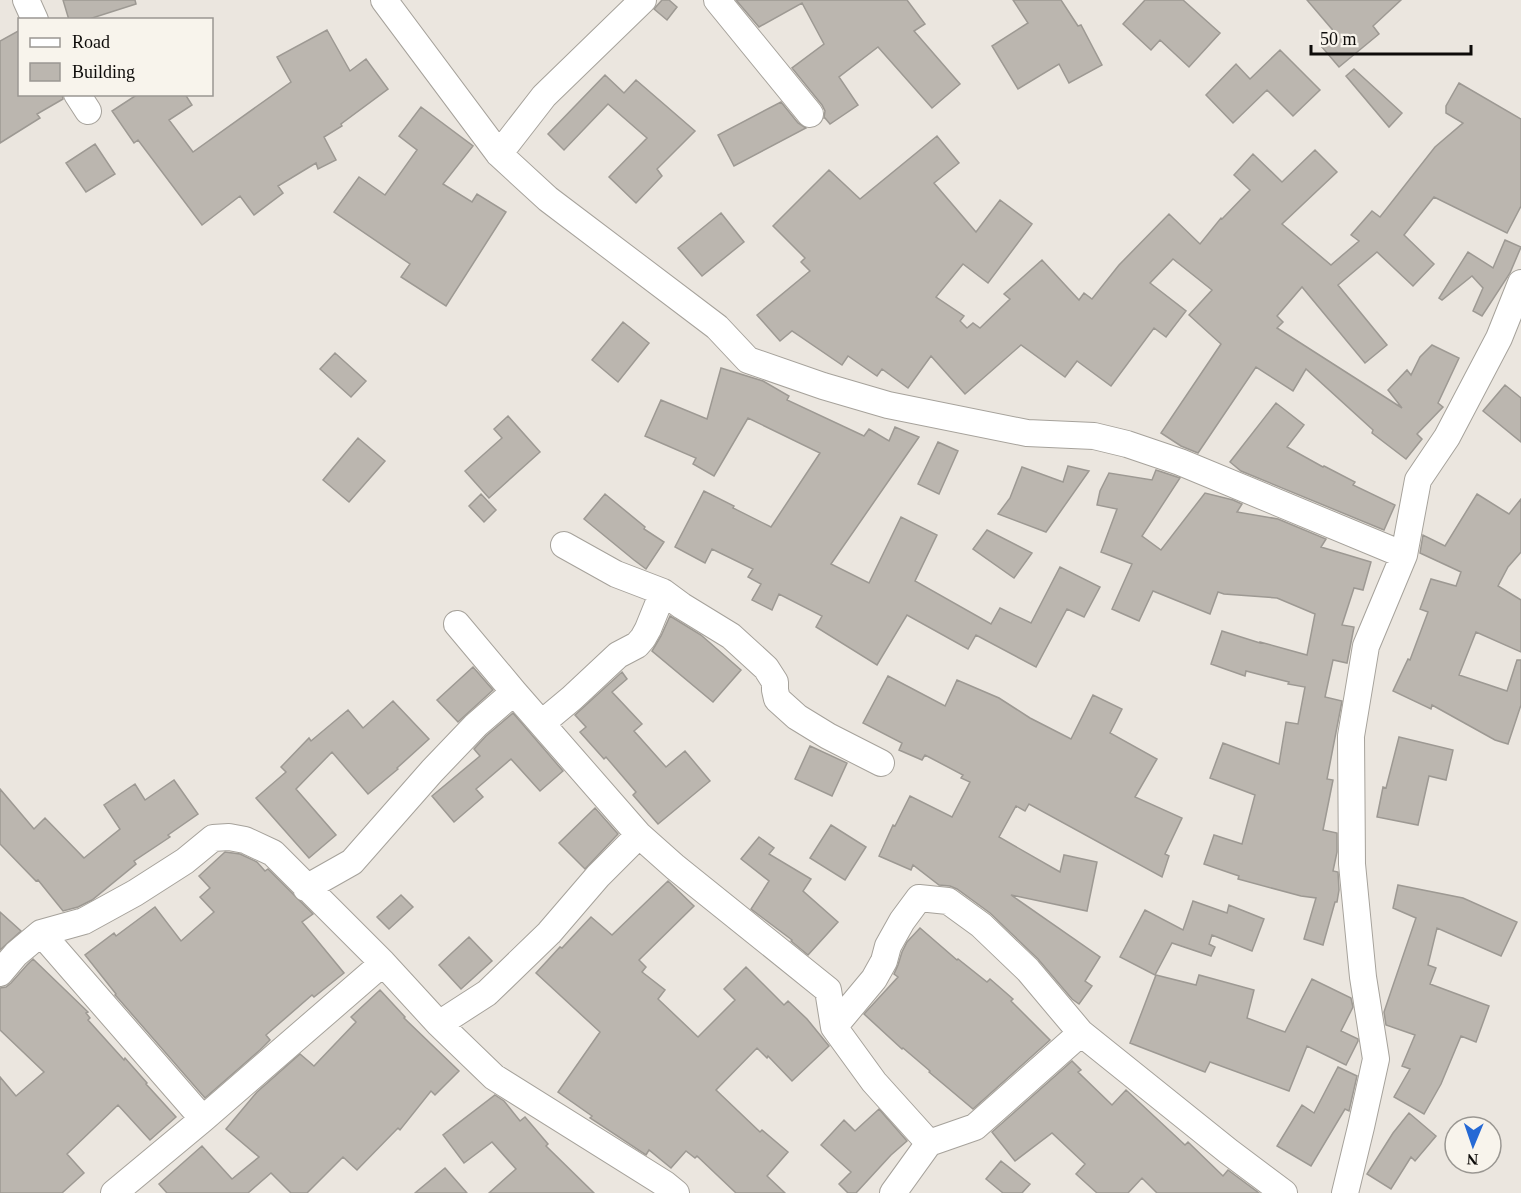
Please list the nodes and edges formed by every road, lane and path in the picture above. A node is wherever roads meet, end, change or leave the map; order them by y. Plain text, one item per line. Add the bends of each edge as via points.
1 (26, 0) edge
2 (384, 0) edge
3 (642, 0) edge
4 (717, 0) edge
5 (34, 18) edge
6 (810, 114) dead end
7 (499, 154) junction
8 (1521, 283) edge
9 (564, 545) dead end
10 (1404, 555) junction
11 (663, 592) junction
12 (457, 624) dead end
13 (514, 692) junction
14 (542, 723) junction
15 (881, 764) dead end
16 (639, 835) junction
17 (306, 888) junction
18 (41, 933) junction
19 (383, 963) junction
20 (0, 973) edge
21 (439, 1024) junction
22 (834, 1027) junction
23 (1081, 1033) junction
24 (202, 1119) junction
25 (929, 1143) junction
26 (114, 1193) edge
27 (676, 1193) edge
28 (893, 1193) edge
29 (1284, 1193) edge
30 (1345, 1193) edge

1 - 5 street
2 - 7 street
3 - 7 street via 544,96
4 - 6 street
7 - 10 street via 548,199 717,327 748,360 888,405 1027,433 1094,436 1127,444 1180,462
8 - 10 street via 1499,338 1447,437 1418,480
9 - 11 street via 616,574
10 - 30 street via 1366,646 1351,736 1352,864 1376,1059
11 - 14 street via 637,645 618,655
11 - 15 street via 731,636 766,668 775,682 777,699 797,717
12 - 13 street
13 - 14 street
13 - 17 street via 454,748 352,862
14 - 16 street
16 - 21 street via 549,933 487,993
16 - 22 street via 828,990
17 - 18 street via 273,853 246,840 213,838 185,861 105,910 84,921
17 - 19 street
18 - 20 street
18 - 24 street
19 - 21 street
19 - 24 street
21 - 27 street via 494,1077
22 - 23 street via 874,979 902,921 920,898 948,901 981,925 1028,970
22 - 25 street via 874,1082
23 - 25 street via 975,1127
23 - 29 street
24 - 26 street
25 - 28 street

